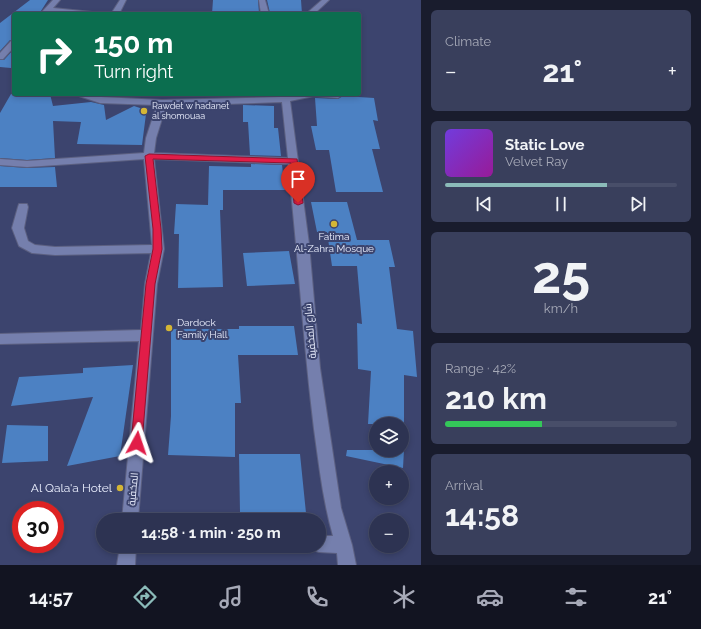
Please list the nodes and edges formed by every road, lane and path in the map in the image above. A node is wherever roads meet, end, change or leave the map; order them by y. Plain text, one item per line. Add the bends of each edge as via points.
1 (57, 0) edge
2 (123, 0) edge
3 (262, 0) edge
4 (326, 0) edge
5 (46, 12) edge
6 (116, 12) edge
7 (265, 12) edge
8 (312, 12) edge
9 (12, 45) edge
10 (0, 57) edge
11 (88, 96) edge
12 (286, 97) edge
13 (162, 102) junction
14 (149, 156) junction
15 (294, 161) junction
16 (0, 162) edge
17 (23, 207) dead end
18 (158, 249) junction
19 (146, 335) junction
20 (0, 339) edge
21 (131, 513) edge
22 (326, 544) edge
23 (344, 545) junction
24 (127, 553) edge
25 (126, 565) edge
26 (347, 565) edge

1 - 5 street
2 - 6 street
3 - 7 street
4 - 8 street
9 - 10 street
11 - 13 street via 100,100
12 - 13 street
12 - 15 street, شارع المخفية
13 - 14 street, المخفية via 150,138
14 - 15 street
14 - 16 street via 27,164
14 - 18 street, المخفية
15 - 23 street, شارع المخفية via 313,368 333,508
17 - 18 street via 18,228 23,243 32,249
18 - 19 street, المخفية via 151,284
19 - 20 street
19 - 21 street, المخفية
22 - 23 street
23 - 26 street, شارع المخفية
24 - 25 street

